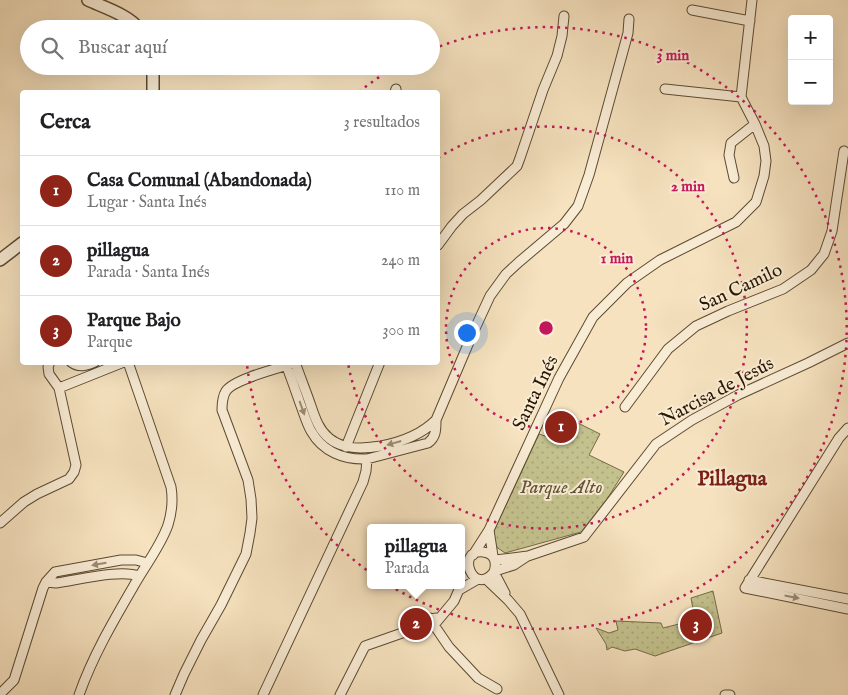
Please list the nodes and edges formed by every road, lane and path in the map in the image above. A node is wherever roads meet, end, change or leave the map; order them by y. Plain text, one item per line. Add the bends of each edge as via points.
1 (88, 0) edge
2 (752, 0) edge
3 (692, 10) dead end
4 (564, 16) dead end
5 (628, 19) dead end
6 (130, 20) edge
7 (750, 21) junction
8 (153, 75) edge
9 (665, 89) dead end
10 (153, 90) edge
11 (741, 97) junction
12 (755, 124) junction
13 (844, 152) dead end
14 (734, 178) dead end
15 (440, 243) edge
16 (20, 245) edge
17 (0, 260) edge
18 (848, 343) edge
19 (49, 365) edge
20 (116, 365) edge
21 (129, 365) edge
22 (284, 365) edge
23 (291, 365) edge
24 (291, 365) edge
25 (379, 365) edge
26 (59, 388) junction
27 (624, 407) dead end
28 (436, 420) junction
29 (848, 428) edge
30 (346, 447) junction
31 (367, 459) junction
32 (0, 522) edge
33 (488, 530) junction
34 (473, 555) junction
35 (528, 556) junction
36 (494, 558) junction
37 (147, 563) junction
38 (468, 567) junction
39 (495, 572) junction
40 (465, 574) edge
41 (139, 576) junction
42 (482, 579) junction
43 (46, 582) junction
44 (747, 584) junction
45 (465, 585) edge
46 (459, 589) edge
47 (848, 599) edge
48 (508, 600) junction
49 (848, 608) edge
50 (432, 622) junction
51 (497, 690) dead end
52 (0, 694) edge
53 (79, 695) edge
54 (175, 695) edge
55 (263, 695) edge
56 (340, 695) edge
57 (560, 695) edge
58 (725, 695) edge
59 (730, 695) edge

1 - 6 street
2 - 7 street
3 - 7 street
4 - 15 street via 558,56 517,166 463,214
5 - 28 street via 628,33 619,68 578,206 564,224 506,274 490,296
7 - 11 street
8 - 10 street
9 - 11 street
11 - 12 street, Santa Inés
12 - 14 street via 731,143 728,156
12 - 33 street, Santa Inés via 766,161 756,202 736,222 660,260 627,283 593,317 559,378
13 - 27 street, San Camilo via 832,232 824,254 811,270 783,289 696,326 668,349
16 - 17 street
18 - 35 street, Narcisa de Jesús via 692,420 656,444 584,537
19 - 26 street via 49,374
20 - 26 street
21 - 37 street via 173,497 168,524
22 - 54 street via 237,383 223,397 222,410 248,480 252,509 250,533 246,554
23 - 30 street via 318,425 333,441
24 -> 31 street via 310,431 332,452 345,458
25 - 30 street
26 - 32 street via 75,456 74,472 69,479 24,502
28 -> 30 street via 421,433 388,445
28 - 31 street via 436,431 428,443
29 - 44 street
31 - 55 street via 364,482
33 - 34 street, Santa Inés
33 - 36 street
34 - 36 street via 486,552
34 - 38 street
35 - 36 street, Narcisa de Jesús
35 - 39 street
36 - 39 street
37 - 41 street
37 -> 43 street via 121,560 55,572
38 - 40 street
38 - 42 street via 471,574
39 - 42 street
39 - 48 street
41 - 43 street via 121,573
41 - 53 street via 103,640
42 - 45 street
42 - 48 street
43 - 52 street via 14,680
44 - 47 street
44 -> 49 street
46 - 50 street via 441,617
48 - 57 street via 520,614
50 - 51 street via 449,647 478,678
50 - 56 street via 422,631 406,632 365,646
58 - 59 street

